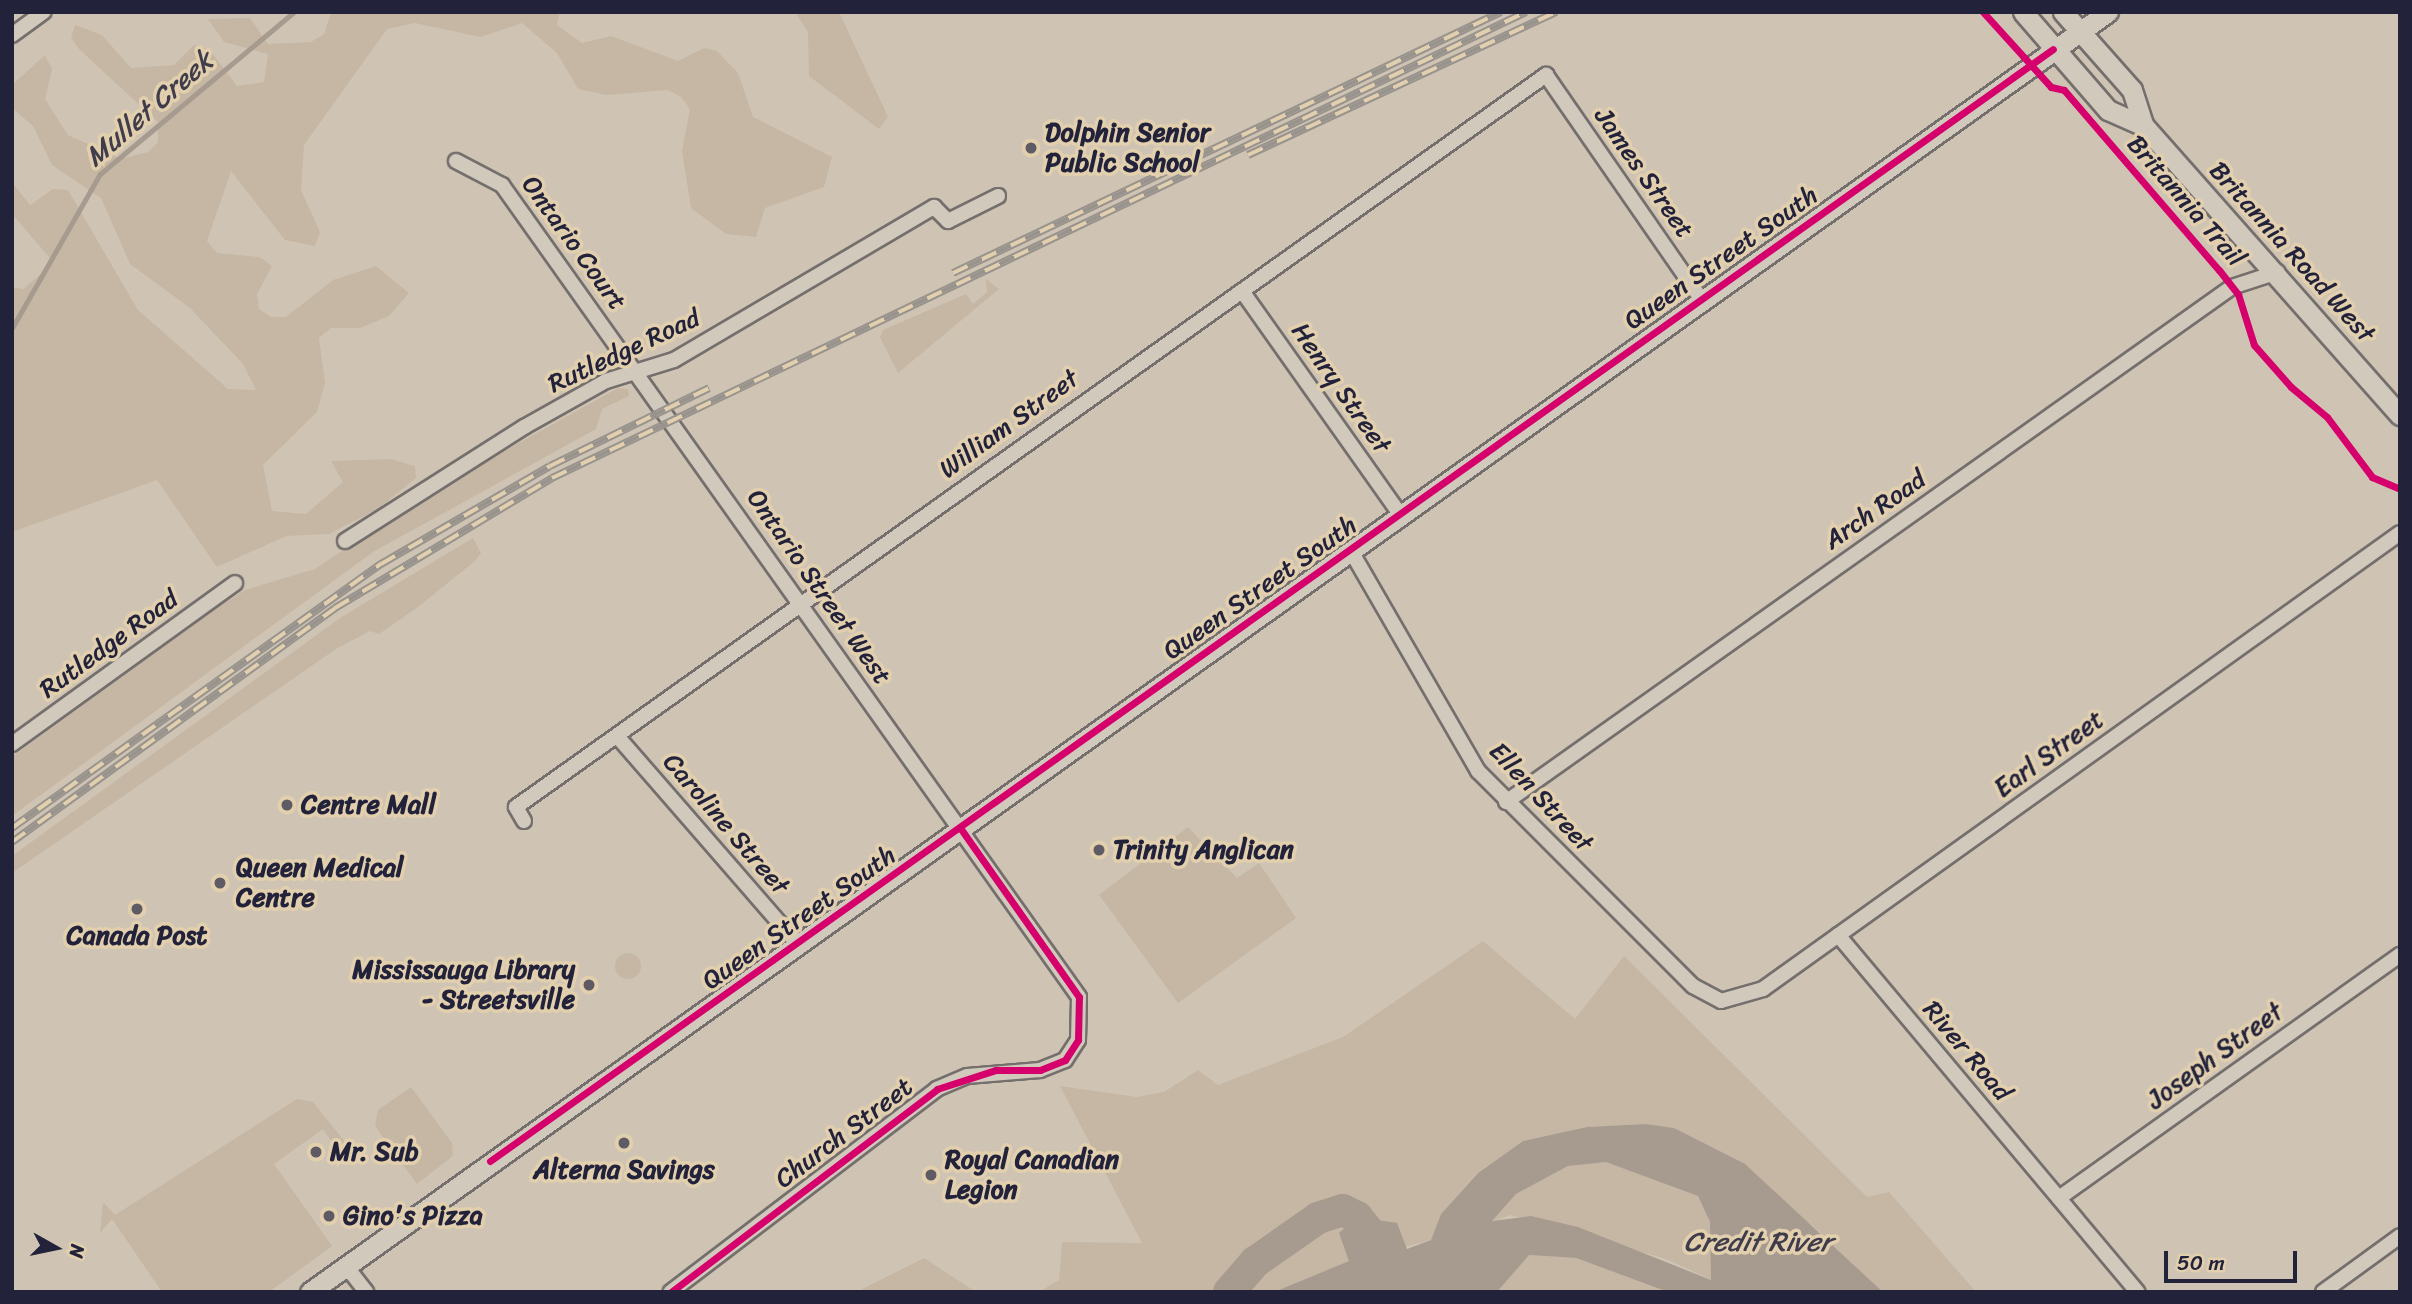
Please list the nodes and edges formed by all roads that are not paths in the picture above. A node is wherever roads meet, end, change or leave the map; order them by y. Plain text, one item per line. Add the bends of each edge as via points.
1 (44, 12) edge
2 (2023, 12) edge
3 (2063, 12) edge
4 (2108, 12) edge
5 (12, 14) edge
6 (18, 31) edge
7 (2080, 31) junction
8 (2053, 48) junction
9 (1546, 75) joint
10 (2144, 126) junction
11 (456, 161) dead end
12 (998, 196) dead end
13 (2278, 272) junction
14 (1242, 292) junction
15 (1701, 299) junction
16 (638, 372) junction
17 (2400, 415) edge
18 (1400, 514) junction
19 (2400, 533) edge
20 (345, 541) dead end
21 (1351, 551) junction
22 (235, 583) dead end
23 (802, 605) junction
24 (617, 736) junction
25 (12, 744) edge
26 (1506, 802) junction
27 (524, 821) dead end
28 (961, 829) junction
29 (1838, 935) junction
30 (798, 944) junction
31 (2400, 955) edge
32 (1721, 1001) joint
33 (1065, 1060) joint
34 (2059, 1198) junction
35 (2400, 1236) edge
36 (346, 1266) junction
37 (310, 1292) edge
38 (366, 1292) edge
39 (671, 1292) edge
40 (2138, 1292) edge
41 (2323, 1292) edge

1 - 6 street
2 - 8 main road, Britannia Road West
3 - 7 main road, Britannia Road West
4 - 7 main road, Queen Street South
5 - 6 street
7 - 8 main road, Queen Street South
7 - 10 main road, Britannia Road West via 2132,90
8 - 10 main road, Britannia Road West via 2108,110
8 - 15 main road, Queen Street South
9 - 14 street, William Street
9 - 15 street, James Street
10 - 13 main road, Britannia Road West
11 - 16 street, Ontario Court via 502,184
12 - 16 street, Rutledge Road via 948,221 934,207 674,360
13 - 17 main road, Britannia Road West
13 - 26 street, Arch Road via 2232,287
14 - 18 street, Henry Street
14 - 23 street, William Street
15 - 18 main road, Queen Street South
16 - 20 street, Rutledge Road via 606,382 524,427
16 - 23 street, Ontario Street West
18 - 21 main road, Queen Street South
19 - 29 street, Earl Street
21 - 26 street, Ellen Street via 1478,771
21 - 28 main road, Queen Street South
22 - 25 street, Rutledge Road
23 - 24 street, William Street
23 - 28 street, Ontario Street West
24 - 27 street, William Street via 516,807
24 - 30 street, Caroline Street
26 - 32 street, Ellen Street via 1693,986
28 - 30 main road, Queen Street South
28 - 33 street, Ontario Street West via 1079,997 1078,1040
29 - 32 street, Earl Street via 1763,989
29 - 34 street, River Road
30 - 36 main road, Queen Street South
31 - 34 street, Joseph Street
33 - 39 street, Church Street via 1040,1070 967,1076 937,1088
34 - 40 street, River Road
35 - 41 street
36 - 37 main road, Queen Street South
36 - 38 street

